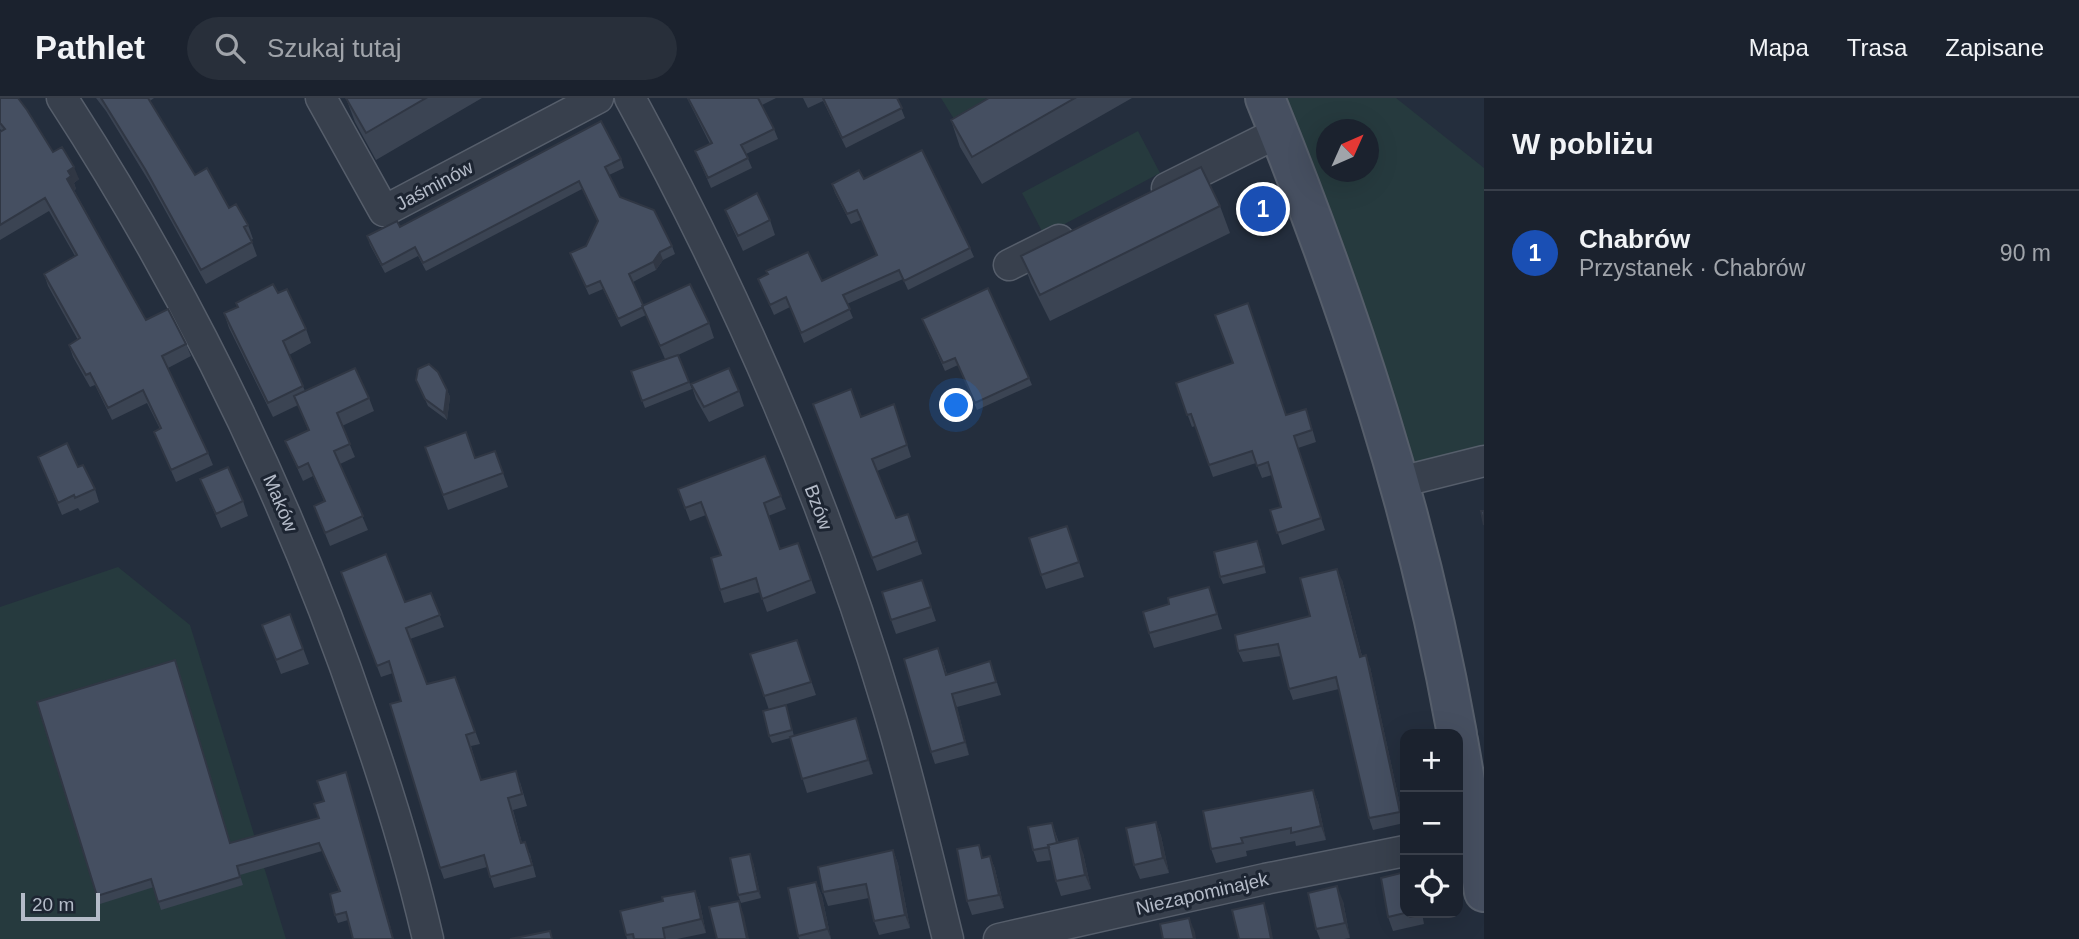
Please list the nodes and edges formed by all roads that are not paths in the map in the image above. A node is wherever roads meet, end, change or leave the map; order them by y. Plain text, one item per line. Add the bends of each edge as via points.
1 (62, 98) edge
2 (321, 98) edge
3 (598, 98) edge
4 (631, 98) edge
5 (1272, 115) edge
6 (1143, 199) edge
7 (1083, 228) edge
8 (1009, 265) dead end
9 (1484, 461) edge
10 (1400, 482) junction
11 (1456, 729) edge
12 (1462, 792) edge
13 (1466, 839) edge
14 (1400, 852) edge
15 (1484, 892) edge
16 (428, 939) edge
17 (948, 939) edge
18 (999, 939) edge

1 - 16 street, Maków via 188,311 288,516 373,747
2 - 3 street, Jaśminów via 384,211
4 - 17 street, Bzów via 745,326 819,507 888,708
5 - 6 street
5 - 10 street via 1357,342
7 - 8 street
9 - 10 street
10 - 11 street
12 - 13 street
13 - 15 street
14 - 18 street, Niezapominajek

